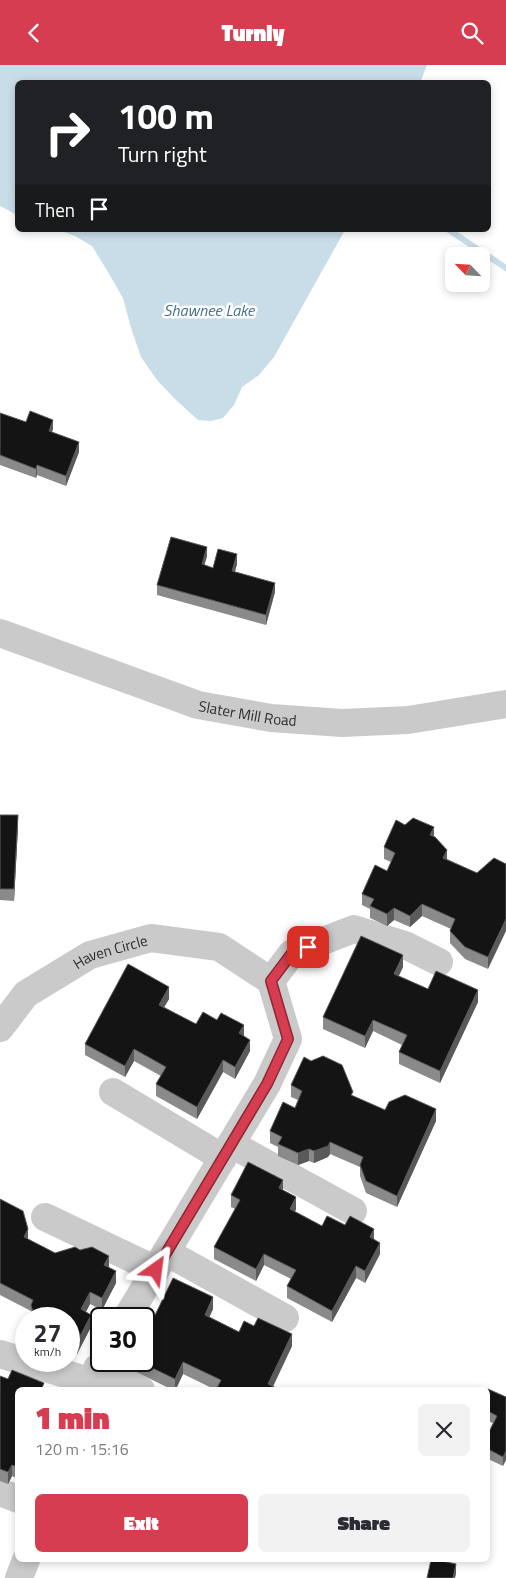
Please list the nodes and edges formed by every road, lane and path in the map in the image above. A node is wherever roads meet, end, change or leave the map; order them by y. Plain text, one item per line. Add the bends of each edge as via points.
1 (0, 633) edge
2 (506, 704) edge
3 (439, 962) dead end
4 (271, 981) junction
5 (0, 1028) edge
6 (113, 1092) dead end
7 (227, 1151) junction
8 (353, 1211) dead end
9 (45, 1217) dead end
10 (161, 1261) junction
11 (133, 1307) edge
12 (285, 1318) dead end
13 (0, 1354) edge
14 (95, 1375) edge
15 (131, 1387) edge
16 (0, 1492) edge
17 (15, 1498) edge
18 (25, 1562) edge
19 (19, 1578) edge

1 - 2 street, Slater Mill Road via 198,705 270,718 342,723 408,720
3 - 4 street via 405,945 354,929 292,953
4 - 5 street, Haven Circle via 219,947 151,938 90,955 26,995
4 - 7 street via 288,1039 267,1084
6 - 7 street
7 - 8 street
7 - 10 street
9 - 10 street
10 - 11 street
10 - 12 street
13 - 14 street
14 - 15 street
16 - 17 street
18 - 19 street

